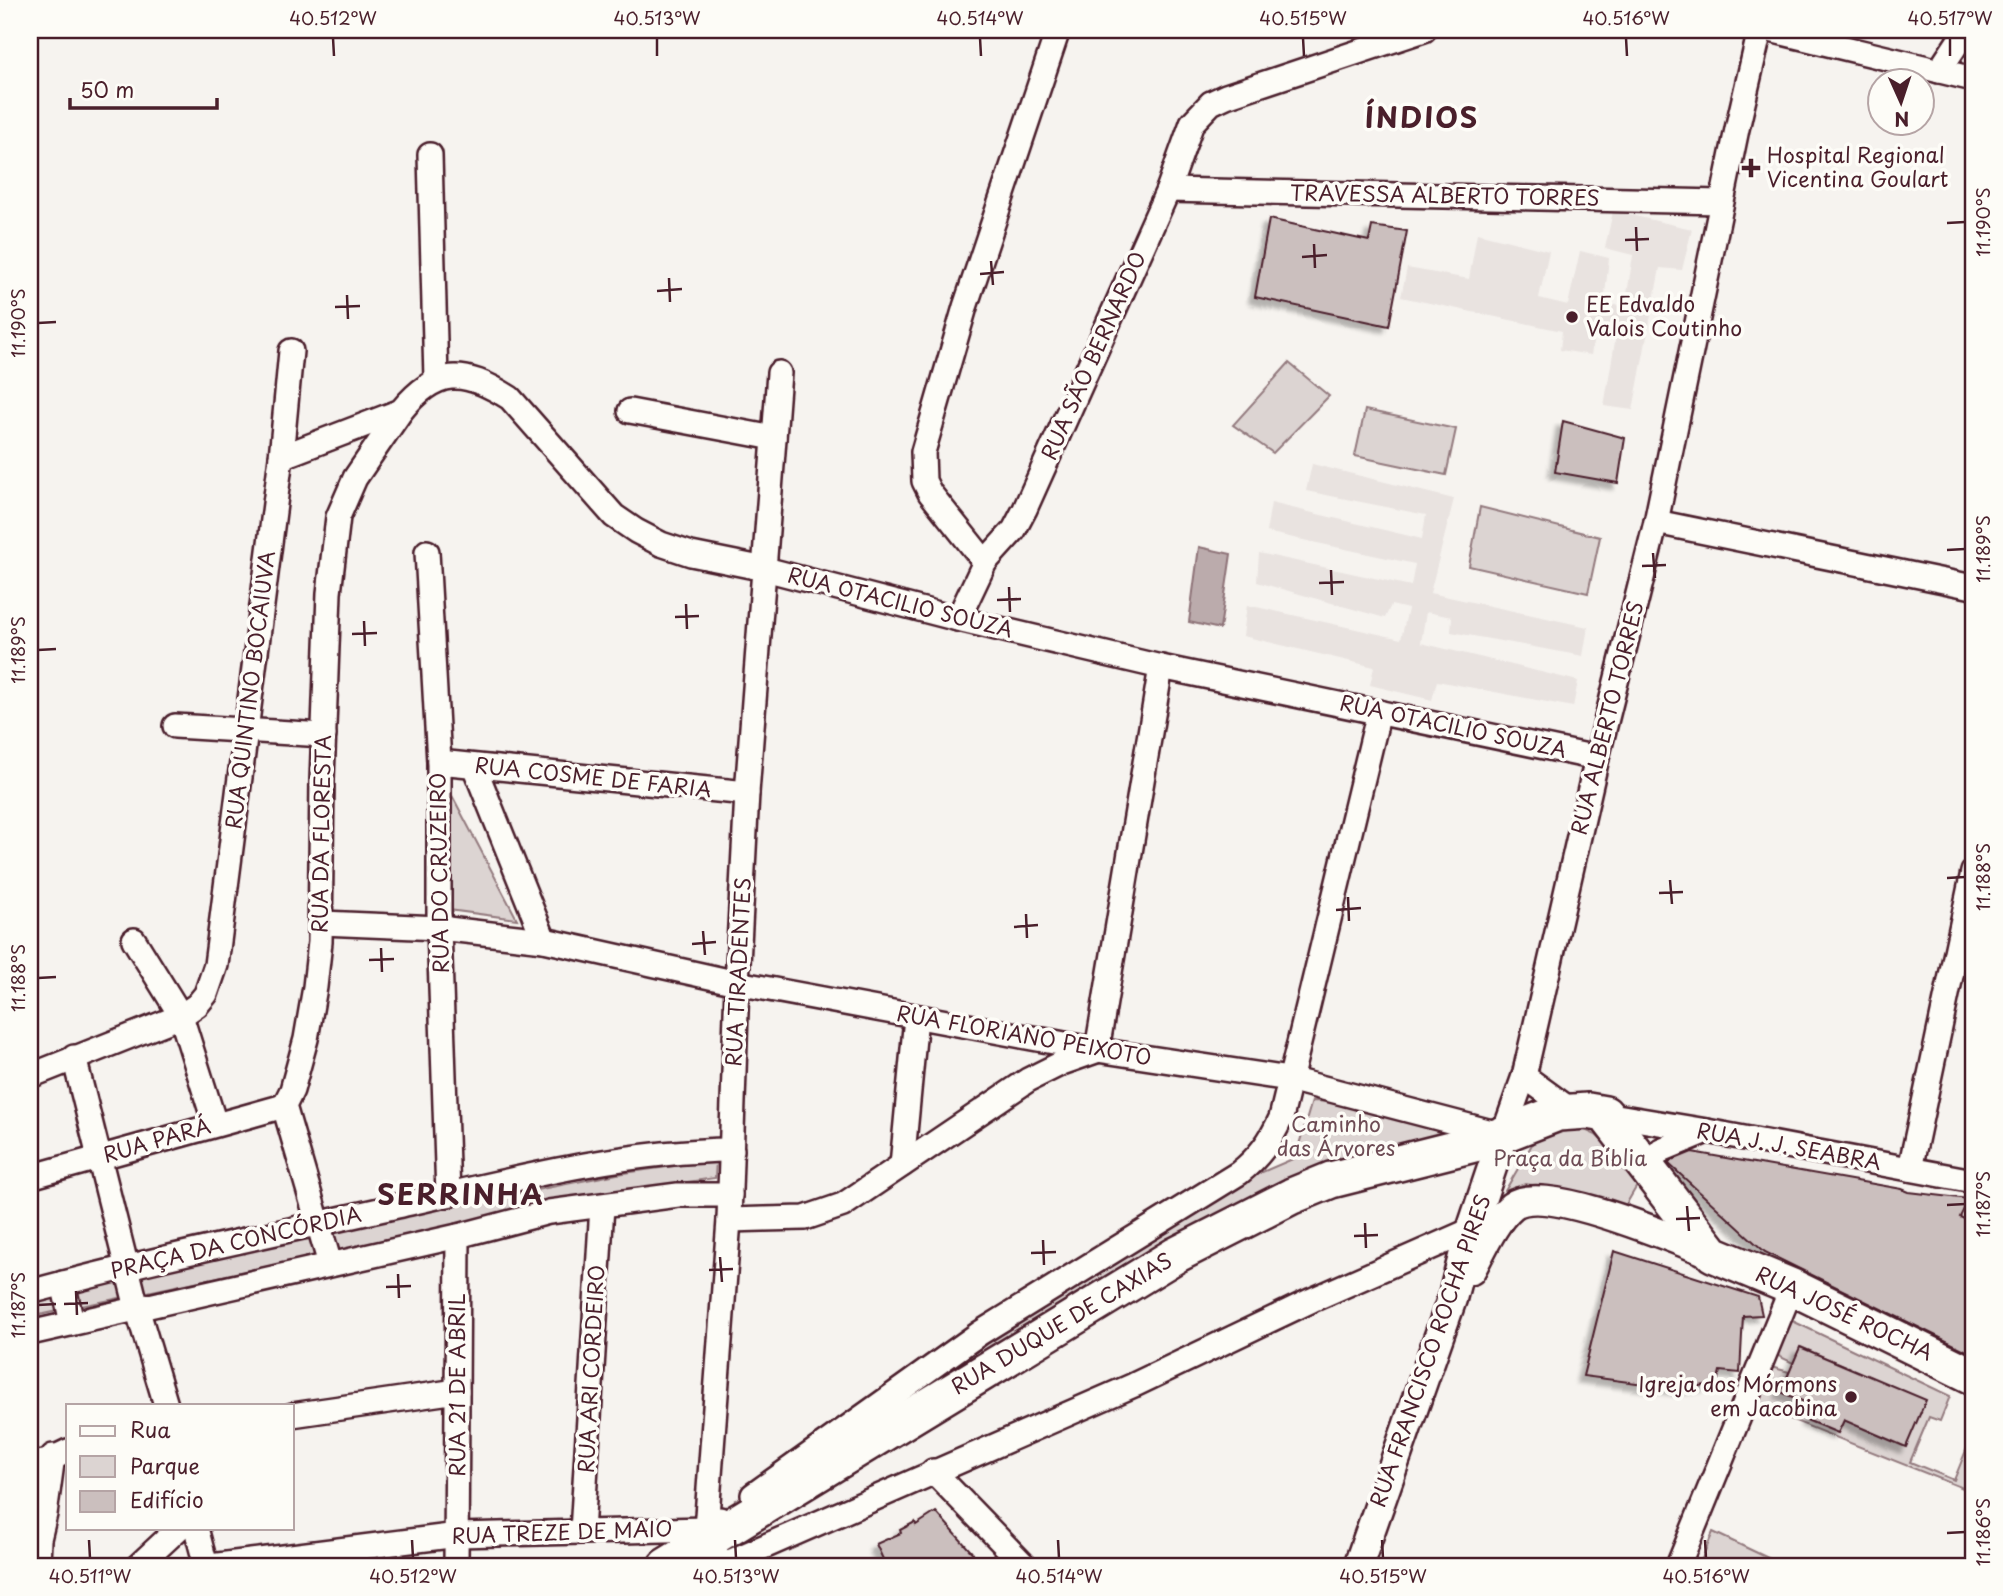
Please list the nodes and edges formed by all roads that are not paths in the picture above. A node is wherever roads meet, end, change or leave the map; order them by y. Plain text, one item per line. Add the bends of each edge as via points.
1 (1058, 30) edge
2 (1424, 30) edge
3 (1760, 30) edge
4 (1769, 30) edge
5 (1966, 30) edge
6 (1939, 71) junction
7 (1973, 79) edge
8 (430, 155) dead end
9 (1168, 190) junction
10 (1721, 202) junction
11 (291, 351) dead end
12 (779, 373) dead end
13 (436, 379) junction
14 (401, 411) junction
15 (630, 411) dead end
16 (774, 438) junction
17 (281, 457) junction
18 (1656, 522) junction
19 (427, 552) dead end
20 (985, 562) junction
21 (765, 569) junction
22 (1973, 587) edge
23 (958, 619) junction
24 (1161, 667) junction
25 (1379, 712) junction
26 (175, 726) dead end
27 (245, 731) junction
28 (324, 735) junction
29 (1597, 758) junction
30 (439, 762) junction
31 (474, 766) junction
32 (747, 793) junction
33 (1973, 872) edge
34 (322, 923) junction
35 (439, 928) junction
36 (134, 940) dead end
37 (544, 940) junction
38 (1966, 946) edge
39 (737, 983) junction
40 (181, 1016) junction
41 (916, 1017) junction
42 (1097, 1050) junction
43 (74, 1057) junction
44 (30, 1076) edge
45 (1524, 1076) junction
46 (1289, 1079) junction
47 (285, 1106) junction
48 (1588, 1113) junction
49 (215, 1124) junction
50 (1707, 1131) junction
51 (1494, 1138) junction
52 (732, 1150) junction
53 (98, 1158) junction
54 (902, 1165) junction
55 (1646, 1168) junction
56 (1910, 1169) junction
57 (543, 1175) junction
58 (30, 1177) edge
59 (1973, 1181) edge
60 (449, 1195) junction
61 (730, 1195) junction
62 (602, 1206) junction
63 (549, 1212) junction
64 (729, 1220) junction
65 (319, 1224) junction
66 (1472, 1230) junction
67 (458, 1236) junction
68 (1713, 1254) junction
69 (330, 1264) junction
70 (128, 1266) junction
71 (63, 1283) junction
72 (1792, 1287) junction
73 (30, 1292) edge
74 (1452, 1298) junction
75 (137, 1307) junction
76 (72, 1323) junction
77 (30, 1333) edge
78 (1973, 1376) edge
79 (457, 1391) junction
80 (166, 1404) edge
81 (294, 1415) edge
82 (61, 1454) edge
83 (30, 1464) edge
84 (933, 1471) junction
85 (177, 1530) edge
86 (197, 1530) edge
87 (582, 1532) junction
88 (458, 1535) junction
89 (714, 1550) edge
90 (38, 1566) edge
91 (138, 1566) edge
92 (208, 1566) edge
93 (456, 1566) edge
94 (666, 1566) edge
95 (1025, 1566) edge
96 (1358, 1566) edge
97 (1678, 1566) edge

1 - 20 street via 969,295 923,452 924,481 930,493
2 - 9 street, RUA SÃO BERNARDO via 1211,103 1192,123
3 - 10 street, RUA ALBERTO TORRES
4 - 6 street
5 - 6 street
6 - 7 street
8 - 13 street
9 - 10 street, TRAVESSA ALBERTO TORRES
9 - 20 street, RUA SÃO BERNARDO via 1025,509 1014,530
10 - 18 street, RUA ALBERTO TORRES
11 - 17 street, RUA QUINTINO BOCAIUVA
12 - 16 street, RUA TIRADENTES
13 - 14 street
13 - 21 street, RUA OTACILIO SOUZA via 463,378 510,398 614,516 636,531 691,554
14 - 17 street
14 - 28 street, RUA DA FLORESTA via 355,478 338,517 329,593
15 - 16 street
16 - 21 street, RUA TIRADENTES
17 - 27 street, RUA QUINTINO BOCAIUVA
18 - 22 street
18 - 29 street, RUA ALBERTO TORRES
19 - 30 street, RUA DO CRUZEIRO
20 - 23 street, RUA SÃO BERNARDO
21 - 23 street, RUA OTACILIO SOUZA
21 - 32 street, RUA TIRADENTES
23 - 24 street, RUA OTACILIO SOUZA
24 - 25 street, RUA OTACILIO SOUZA
24 - 42 street
25 - 29 street, RUA OTACILIO SOUZA
25 - 46 street, RUA DUQUE DE CAXIAS
26 - 27 street
27 - 28 street
27 - 40 street, RUA QUINTINO BOCAIUVA via 216,965 206,993
28 - 34 street, RUA DA FLORESTA
29 - 45 street, RUA ALBERTO TORRES
30 - 31 street, RUA COSME DE FARIA
30 - 35 street, RUA DO CRUZEIRO
31 - 32 street, RUA COSME DE FARIA
31 - 37 street
32 - 39 street, RUA TIRADENTES
33 - 38 street
34 - 35 street, RUA FLORIANO PEIXOTO
34 - 47 street, RUA DA FLORESTA via 306,1039
35 - 37 street, RUA FLORIANO PEIXOTO
35 - 60 street, RUA DO CRUZEIRO
36 - 40 street
37 - 39 street, RUA FLORIANO PEIXOTO
38 - 56 street
39 - 41 street, RUA FLORIANO PEIXOTO
39 - 52 street, RUA TIRADENTES
40 - 43 street
40 - 49 street
41 - 42 street, RUA FLORIANO PEIXOTO
41 - 54 street
42 - 46 street, RUA FLORIANO PEIXOTO
42 - 54 street via 1028,1080
43 - 44 street
43 - 53 street
45 - 48 street
45 - 51 street, RUA FRANCISCO ROCHA PIRES
46 - 51 street, RUA FLORIANO PEIXOTO
46 - 89 street, RUA DUQUE DE CAXIAS via 1272,1139 1239,1173 980,1333
47 - 49 street, RUA PARÁ
47 - 65 street
48 - 50 street, RUA J. J. SEABRA
48 - 51 main road, RUA DUQUE DE CAXIAS via 1545,1118
48 - 55 main road
49 - 53 street, RUA PARÁ
50 - 55 street via 1661,1150
50 - 56 street, RUA J. J. SEABRA
51 - 66 street, RUA FRANCISCO ROCHA PIRES
51 - 89 main road, RUA DUQUE DE CAXIAS via 1331,1181 1188,1249 1033,1340
52 - 57 street, PRAÇA DA CONCÓRDIA via 684,1150
52 - 61 street, RUA TIRADENTES
53 - 58 street, RUA PARÁ
53 - 70 street
54 - 64 street via 824,1214 788,1220
55 - 68 main road
56 - 59 street, RUA J. J. SEABRA
57 - 60 street, PRAÇA DA CONCÓRDIA
57 - 63 street
60 - 65 street, PRAÇA DA CONCÓRDIA
61 - 62 street, PRAÇA DA CONCÓRDIA via 678,1195
61 - 64 street, RUA TIRADENTES
62 - 63 street, PRAÇA DA CONCÓRDIA
62 - 87 street, RUA ARI CORDEIRO
63 - 67 street, PRAÇA DA CONCÓRDIA
64 - 89 street, RUA TIRADENTES
65 - 69 street
65 - 70 street, PRAÇA DA CONCÓRDIA
66 - 74 street, RUA FRANCISCO ROCHA PIRES
66 - 84 street, RUA DUQUE DE CAXIAS via 1134,1385
67 - 69 street, PRAÇA DA CONCÓRDIA
67 - 79 street, RUA 21 DE ABRIL
68 - 72 main road, RUA JOSÉ ROCHA
68 - 74 street via 1630,1222 1529,1199 1513,1206 1500,1222
69 - 75 street, PRAÇA DA CONCÓRDIA
70 - 71 street, PRAÇA DA CONCÓRDIA
70 - 75 street
71 - 73 street, PRAÇA DA CONCÓRDIA
71 - 76 street
72 - 78 main road, RUA JOSÉ ROCHA
72 - 97 street
74 - 96 street, RUA FRANCISCO ROCHA PIRES
75 - 76 street, PRAÇA DA CONCÓRDIA
75 - 80 street
76 - 77 street, PRAÇA DA CONCÓRDIA
79 - 81 street
79 - 88 street, RUA 21 DE ABRIL
82 - 83 street
82 - 90 street via 39,1539
84 - 89 street, RUA DUQUE DE CAXIAS
84 - 95 street
85 - 91 street
86 - 92 street
87 - 88 street, RUA TREZE DE MAIO
87 - 89 street, RUA TREZE DE MAIO
88 - 92 street, RUA TREZE DE MAIO
88 - 93 street
89 - 94 main road, RUA DUQUE DE CAXIAS

